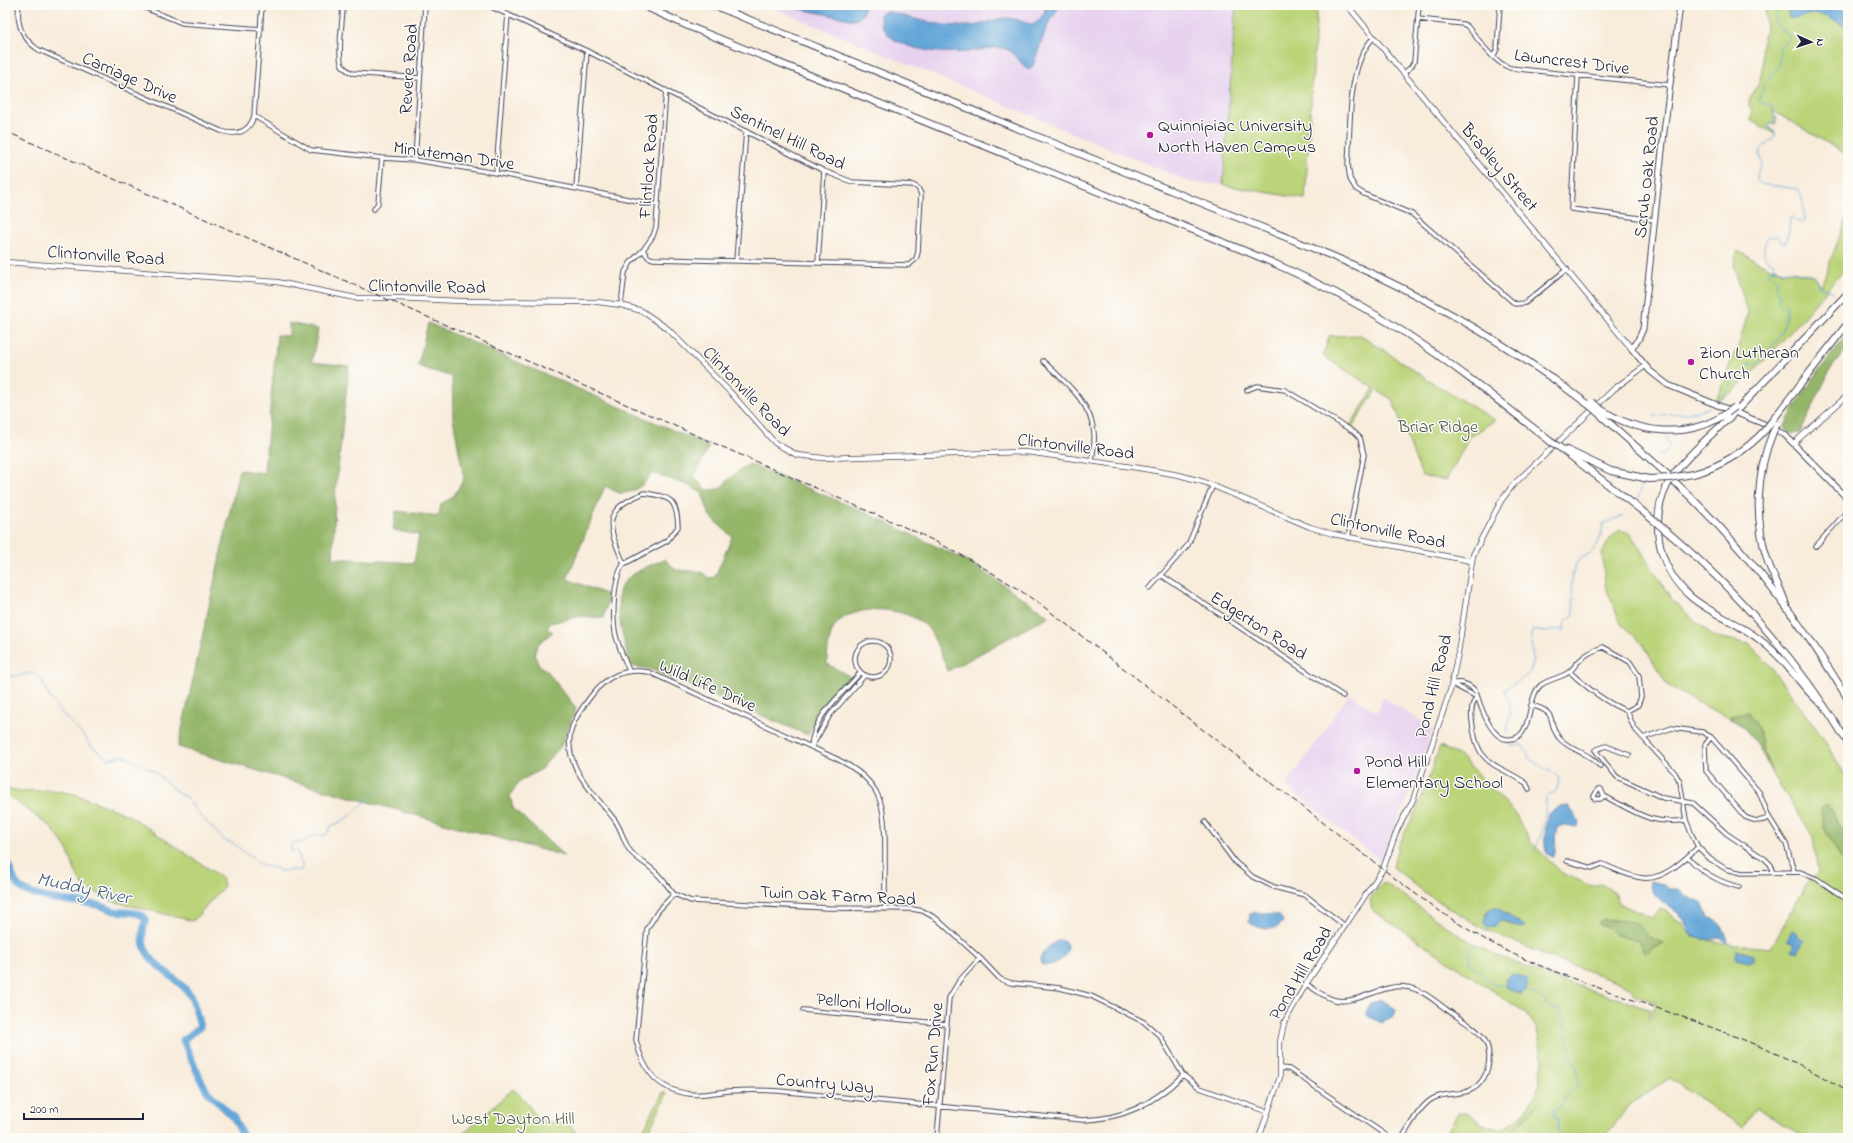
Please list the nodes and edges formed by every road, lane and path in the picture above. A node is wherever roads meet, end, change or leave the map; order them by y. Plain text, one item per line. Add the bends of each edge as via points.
1 (19, 5) edge
2 (138, 5) edge
3 (262, 5) edge
4 (344, 5) edge
5 (425, 5) edge
6 (487, 5) edge
7 (642, 5) edge
8 (713, 5) edge
9 (1347, 5) edge
10 (1419, 5) edge
11 (1500, 5) edge
12 (1680, 5) edge
13 (508, 14) junction
14 (1418, 19) junction
15 (261, 29) junction
16 (1374, 37) junction
17 (587, 51) junction
18 (1493, 57) junction
19 (1404, 73) junction
20 (1578, 75) junction
21 (420, 78) junction
22 (1670, 85) junction
23 (666, 90) junction
24 (254, 116) junction
25 (746, 131) junction
26 (382, 158) junction
27 (415, 160) junction
28 (824, 171) junction
29 (496, 173) junction
30 (576, 188) junction
31 (658, 205) junction
32 (374, 209) dead end
33 (1655, 220) junction
34 (643, 250) junction
35 (736, 261) junction
36 (5, 262) edge
37 (818, 263) junction
38 (1567, 269) junction
39 (1848, 293) edge
40 (622, 305) junction
41 (1848, 323) edge
42 (1631, 348) junction
43 (1043, 361) dead end
44 (1645, 366) junction
45 (1247, 390) dead end
46 (1848, 395) edge
47 (1598, 409) junction
48 (1729, 414) junction
49 (1775, 423) junction
50 (1794, 443) junction
51 (1560, 448) junction
52 (1092, 460) junction
53 (1213, 485) junction
54 (1848, 499) edge
55 (1848, 510) edge
56 (1348, 538) junction
57 (1816, 546) dead end
58 (1471, 561) junction
59 (624, 564) junction
60 (1161, 575) junction
61 (1150, 588) dead end
62 (1786, 606) junction
63 (629, 671) junction
64 (1570, 672) junction
65 (863, 674) junction
66 (1452, 684) junction
67 (843, 693) junction
68 (847, 696) junction
69 (1343, 696) dead end
70 (1477, 697) junction
71 (1848, 699) edge
72 (1531, 705) junction
73 (1823, 705) junction
74 (1627, 711) junction
75 (824, 712) junction
76 (830, 715) junction
77 (1711, 737) junction
78 (1643, 738) junction
79 (1848, 743) edge
80 (811, 747) junction
81 (1629, 755) dead end
82 (1600, 766) dead end
83 (1529, 789) dead end
84 (1604, 796) dead end
85 (1682, 800) junction
86 (1769, 817) junction
87 (1686, 820) junction
88 (1205, 822) dead end
89 (1698, 847) junction
90 (1688, 857) junction
91 (1567, 861) dead end
92 (1772, 872) junction
93 (1794, 872) junction
94 (1739, 887) dead end
95 (674, 894) junction
96 (1848, 900) edge
97 (885, 909) junction
98 (1345, 926) junction
99 (980, 958) junction
100 (1306, 984) junction
101 (803, 1010) dead end
102 (947, 1024) junction
103 (1282, 1068) junction
104 (1183, 1075) junction
105 (941, 1107) junction
106 (1268, 1112) junction
107 (937, 1138) edge
108 (1259, 1138) edge
109 (1390, 1138) edge
110 (1402, 1138) edge

1 - 24 street, Carriage Drive via 19,26 27,40 39,50 226,133 246,130
2 - 15 street via 182,23
3 - 15 street
4 - 21 street via 340,54 344,68 352,73
5 - 21 street, Revere Road
6 - 13 street, Sentinel Hill Road
7 - 51 highway, bridge via 1303,276 1418,342
8 - 47 highway, bridge via 1370,272 1477,328
9 - 16 street, Bradley Street
10 - 14 street
11 - 18 street via 1497,49
12 - 22 main road, Scrub Oak Road
13 - 17 street, Sentinel Hill Road
13 - 29 street
14 - 18 street, Lawncrest Drive via 1467,26
14 - 19 street via 1414,62
15 - 24 street
16 - 19 street, Bradley Street
16 - 38 street via 1366,46 1353,82 1348,165 1350,179 1356,189 1412,214 1516,304 1524,303
17 - 23 street, Sentinel Hill Road
17 - 30 street
18 - 20 street, Lawncrest Drive via 1510,68
19 - 38 street, Bradley Street
20 - 22 street, Lawncrest Drive
20 - 33 street via 1571,209
21 - 27 street, Revere Road
22 - 33 main road, Scrub Oak Road
23 - 25 street, Sentinel Hill Road
23 - 31 street, Flintlock Road
24 - 26 street, Minuteman Drive via 311,150
25 - 28 street, Sentinel Hill Road
25 - 35 street
26 - 27 street, Minuteman Drive
26 - 32 street via 378,203
27 - 29 street, Minuteman Drive
28 - 37 street
28 - 37 street, Sentinel Hill Road via 852,182 916,186 921,194 921,212 918,252 912,264 905,266
29 - 30 street, Minuteman Drive
30 - 31 street, Minuteman Drive
31 - 34 street, Flintlock Road via 656,227
33 - 42 main road, Scrub Oak Road via 1643,329
34 - 35 street, Sentinel Hill Road via 653,259
34 - 40 street, Flintlock Road via 631,262 626,272
35 - 37 street, Sentinel Hill Road
36 - 40 street, Clintonville Road via 277,282 356,298 465,302 598,302
38 - 42 street, Bradley Street
39 - 48 highway, bridge via 1744,402
40 - 52 street, Clintonville Road via 642,312 668,329 731,393 770,439 797,455 824,458 1027,452
41 - 49 highway via 1790,399
42 - 44 main road
43 - 52 street via 1076,393 1083,404 1094,433
44 - 50 main road via 1672,387 1764,424
44 - 58 street, Pond Hill Road via 1611,391 1510,488
45 - 56 street via 1258,386 1285,390 1360,438 1364,455
46 - 50 street
47 - 48 highway via 1627,423 1661,431 1694,428
47 - 62 highway, bridge via 1729,537
48 - 73 highway via 1681,465 1667,486 1658,517 1662,555 1672,576 1687,594 1767,645
49 - 51 highway, bridge via 1749,445 1712,468 1669,478 1649,479 1611,472
49 - 62 highway, bridge via 1761,473 1759,518 1766,558
50 - 54 main road
51 - 73 highway, bridge via 1641,510 1718,579 1754,616
52 - 53 street, Clintonville Road via 1179,475
53 - 56 street, Clintonville Road via 1310,527
53 - 60 street via 1188,545
55 - 57 street
56 - 58 street, Clintonville Road
58 - 66 street, Pond Hill Road
59 - 59 street via 610,524 615,511 626,501 644,493 670,499 677,510 678,527 666,540
59 - 63 street via 619,569 614,604 616,635
60 - 61 street
60 - 69 street, Edgerton Road
62 - 71 highway
63 - 80 street, Wild Life Drive via 649,672
63 - 95 street, Wild Life Drive via 608,679 588,700 572,725 570,751 580,777 615,820 630,851 653,870
64 - 72 street via 1540,686
64 - 74 street via 1593,691
64 - 74 street via 1590,652 1603,647 1630,662 1639,676 1641,697 1638,705
65 - 65 street via 855,659 859,647 874,641 885,646 890,655 889,667 875,677
65 - 67 street
65 - 68 street
66 - 70 street
66 - 98 street, Pond Hill Road via 1418,786 1397,830 1386,864
67 - 68 street
67 - 75 street
68 - 76 street
70 - 72 street via 1492,730 1504,739 1522,734
70 - 83 street via 1472,705 1472,716 1478,751 1489,763 1526,783
72 - 82 street via 1545,709 1550,714 1558,736 1566,745 1592,758
73 - 79 highway
74 - 78 street via 1634,728
75 - 76 street
75 - 80 street via 812,738
76 - 80 street
77 - 78 street via 1702,732 1672,728
77 - 86 street via 1759,792
77 - 86 street via 1704,745 1706,771 1745,817 1754,821 1764,821
78 - 85 street via 1675,773 1680,782
80 - 97 street, Wild Life Drive via 861,772 879,798 885,826
81 - 85 street via 1606,746 1595,750 1617,777 1663,798
84 - 87 street via 1652,820
85 - 87 street
85 - 92 street via 1693,803 1727,834 1765,859 1771,865
86 - 93 street via 1786,844
87 - 89 street
88 - 98 street via 1235,862 1253,877 1274,887 1305,895
89 - 90 street
89 - 92 street via 1710,859 1726,869 1742,873
90 - 91 street via 1666,872 1645,878 1602,864 1592,868
90 - 94 street via 1708,875
92 - 93 street
93 - 96 street via 1817,879
95 - 97 street, Twin Oak Farm Road via 691,901
95 - 105 street, Country Way via 658,911 647,929 636,1040 640,1058 652,1077 667,1088 690,1095 729,1091 769,1091
97 - 99 street, Twin Oak Farm Road via 923,911 937,919
98 - 100 street, Pond Hill Road
99 - 102 street, Fox Run Drive via 959,981 950,998
99 - 104 street, Twin Oak Farm Road via 1000,979 1011,983 1060,988 1091,996 1144,1022 1160,1036
100 - 103 street, Pond Hill Road via 1282,1030
100 - 110 street via 1336,1000 1396,986 1419,990 1480,1034 1487,1045 1490,1059 1488,1070 1482,1080 1462,1094 1434,1098 1425,1104
101 - 102 street, Pelloni Hollow
102 - 105 street, Fox Run Drive
103 - 106 street
103 - 109 street via 1288,1069
104 - 105 street, Country Way via 1148,1102 1117,1116 1103,1119 1082,1120
104 - 106 street, Twin Oak Farm Road via 1200,1088
105 - 107 street, Fox Run Drive
106 - 108 street

